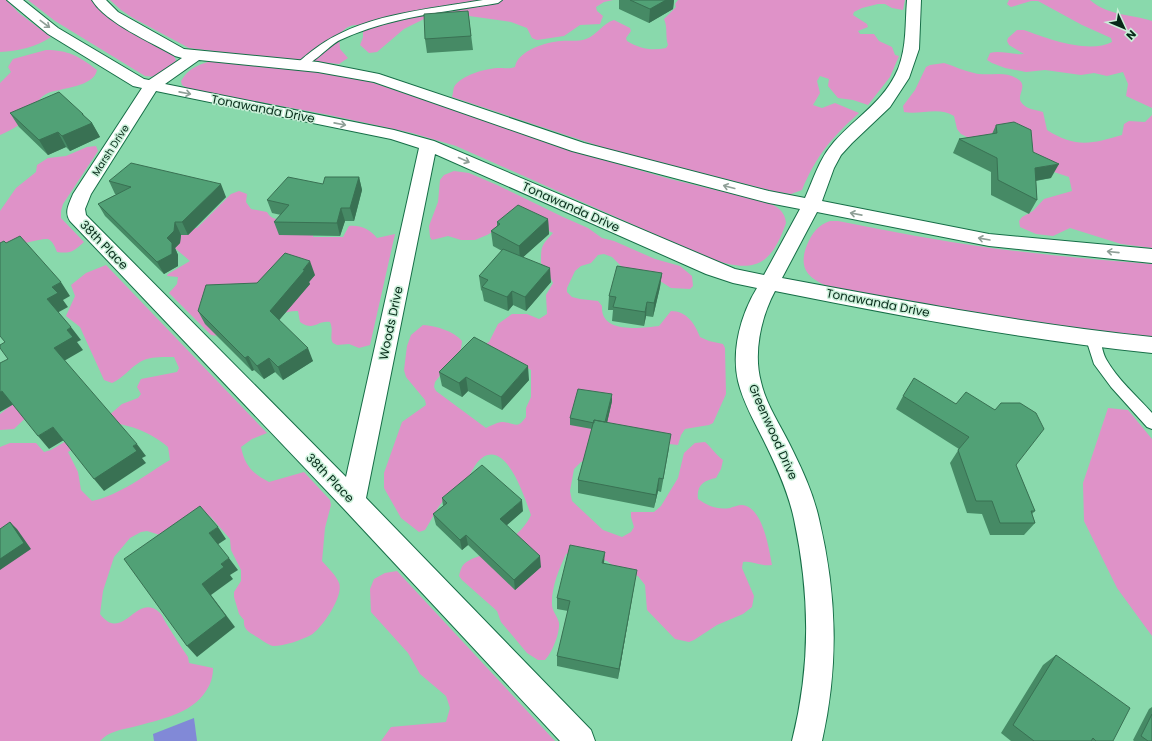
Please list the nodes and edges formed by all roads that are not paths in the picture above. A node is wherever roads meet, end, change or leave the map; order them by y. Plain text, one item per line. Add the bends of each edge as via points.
1 (14, 0) edge
2 (99, 0) edge
3 (498, 0) edge
4 (914, 0) edge
5 (196, 54) junction
6 (301, 65) junction
7 (151, 86) junction
8 (428, 144) junction
9 (810, 205) junction
10 (77, 217) joint
11 (1152, 256) edge
12 (770, 282) junction
13 (1093, 339) junction
14 (1152, 345) edge
15 (1152, 423) edge
16 (353, 501) junction
17 (580, 741) edge
18 (807, 741) edge

1 -> 7 street, Tonawanda Drive via 53,31 139,83
2 - 5 street via 114,15 180,53
3 - 6 lane via 395,18 357,29 331,41
4 - 9 street, Greenwood Drive via 910,58 903,74 890,97 851,132 835,151 822,174
5 - 6 street
5 - 7 street
9 -> 6 street via 769,197 578,147 379,79
7 -> 8 street, Tonawanda Drive
7 - 10 street, Marsh Drive via 82,194 76,208
8 -> 12 street, Tonawanda Drive via 713,269 733,276
8 - 16 street, Woods Drive
11 -> 9 street via 989,240
9 - 12 street, Greenwood Drive
10 - 16 street, 38th Place
12 - 13 street, Tonawanda Drive via 921,312
12 - 18 street, Greenwood Drive via 760,300 749,337 748,375 759,406 795,482 816,567 821,623 819,677
13 - 14 street, Tonawanda Drive
13 - 15 lane via 1100,360 1116,383
16 - 17 street, 38th Place

